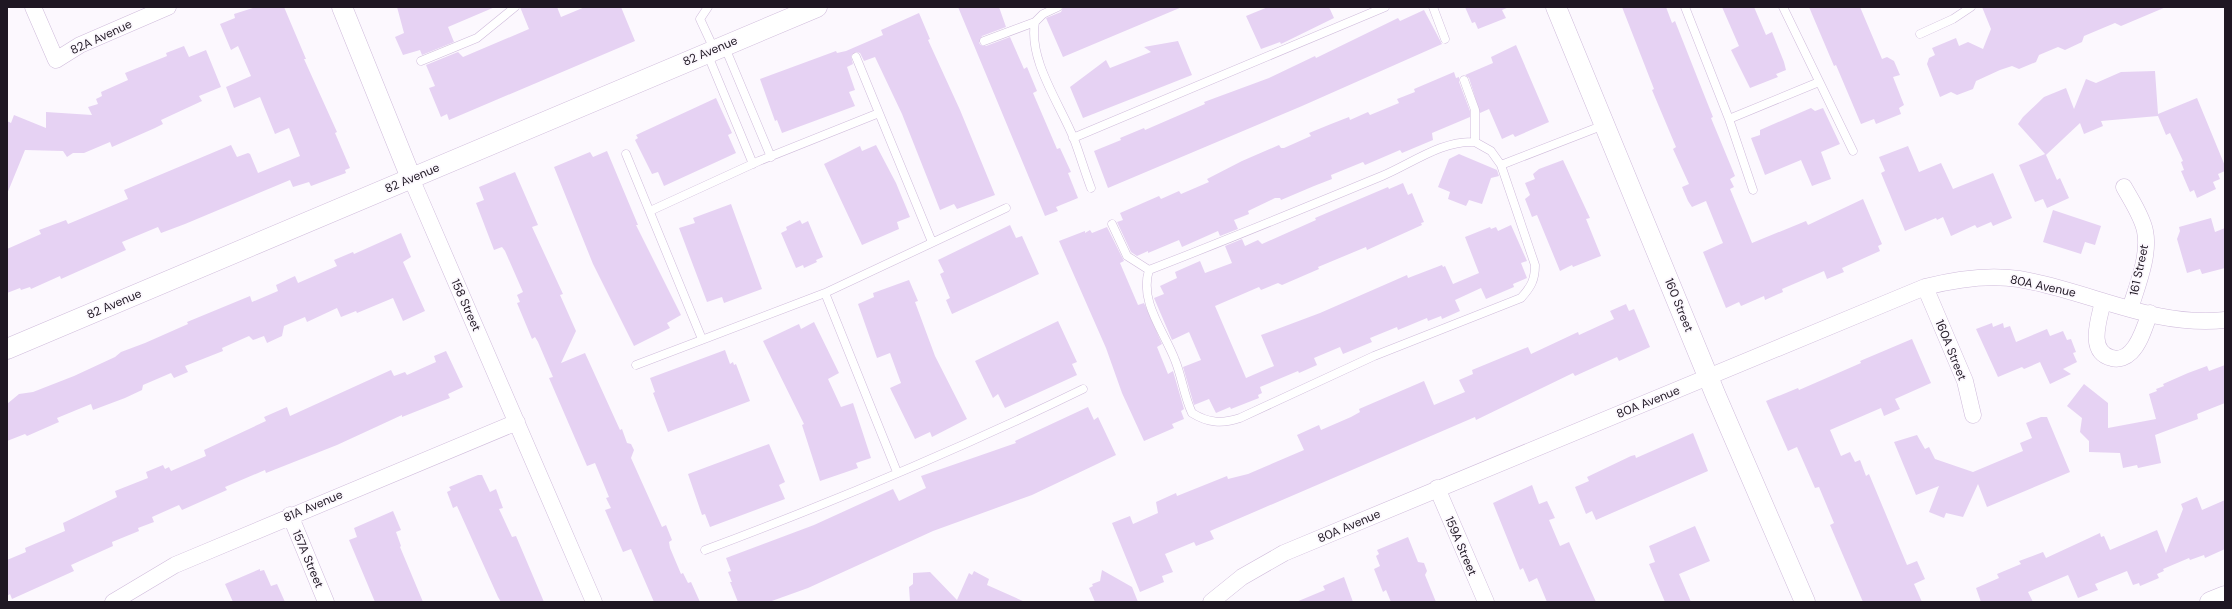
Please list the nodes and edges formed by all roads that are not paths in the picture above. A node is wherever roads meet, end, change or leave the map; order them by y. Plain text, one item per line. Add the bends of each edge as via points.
1 (33, 7) edge
2 (168, 7) edge
3 (342, 7) edge
4 (515, 7) edge
5 (708, 7) edge
6 (817, 7) edge
7 (1058, 7) edge
8 (1385, 7) edge
9 (1433, 7) edge
10 (1556, 7) edge
11 (1686, 7) edge
12 (1783, 7) edge
13 (1971, 7) edge
14 (1035, 22) junction
15 (1920, 34) dead end
16 (1445, 38) dead end
17 (984, 42) dead end
18 (715, 49) junction
19 (856, 57) dead end
20 (421, 61) dead end
21 (1464, 80) dead end
22 (1819, 82) junction
23 (880, 113) junction
24 (1729, 119) junction
25 (1605, 124) junction
26 (1073, 138) junction
27 (1475, 142) junction
28 (1853, 150) dead end
29 (626, 154) dead end
30 (771, 157) junction
31 (753, 164) junction
32 (1501, 165) junction
33 (411, 178) junction
34 (2124, 187) dead end
35 (1091, 188) dead end
36 (1753, 190) dead end
37 (1006, 208) dead end
38 (650, 211) junction
39 (1112, 224) dead end
40 (932, 242) junction
41 (1149, 270) junction
42 (1925, 287) junction
43 (825, 293) junction
44 (2103, 301) junction
45 (2130, 309) junction
46 (2150, 313) junction
47 (2225, 320) edge
48 (702, 339) junction
49 (7, 349) edge
50 (636, 365) dead end
51 (1708, 377) junction
52 (1083, 389) dead end
53 (1973, 415) dead end
54 (517, 422) junction
55 (897, 472) junction
56 (1438, 488) junction
57 (290, 516) junction
58 (705, 550) dead end
59 (2225, 596) edge
60 (113, 602) edge
61 (326, 602) edge
62 (594, 602) edge
63 (1211, 602) edge
64 (1486, 602) edge
65 (1805, 602) edge
66 (2210, 602) edge

1 - 2 street, 82A Avenue via 56,60 80,45
3 - 33 street, 158 Street
4 - 20 lane via 478,38
5 - 18 lane via 700,18
6 - 18 street, 82 Avenue
7 - 14 lane via 1043,14
8 - 26 lane
9 - 16 lane
10 - 25 street, 160 Street
11 - 24 lane
12 - 22 lane
13 - 15 lane via 1953,19
14 - 17 lane
14 - 26 lane via 1034,46
18 - 30 lane
18 - 31 lane
18 - 33 street, 82 Avenue
19 - 23 lane
21 - 27 lane via 1475,110
22 - 24 lane
22 - 28 lane
23 - 30 lane
23 - 40 lane
24 - 36 lane
25 - 32 lane
25 - 51 street, 160 Street
26 - 35 lane
27 - 32 lane via 1490,151
27 - 41 lane via 1459,142 1442,148 1384,175
29 - 38 lane
30 - 31 lane
31 - 38 lane
32 - 41 lane via 1535,265 1535,277 1521,298 1374,356 1227,422 1205,420 1192,413 1176,360 1148,301 1146,281
33 - 49 street, 82 Avenue
33 - 54 street, 158 Street
34 - 45 street, 161 Street via 2143,222 2146,239 2144,257
37 - 40 lane
38 - 48 lane
39 - 41 lane via 1127,256
40 - 43 lane
42 - 44 street, 80A Avenue via 1972,278 1996,277 2019,279 2064,289
42 - 51 street, 80A Avenue
42 - 53 street, 160A Street via 1965,381
43 - 48 lane
43 - 55 lane
44 - 45 street, 80A Avenue
44 - 46 street via 2096,343 2103,353 2113,359 2127,356 2133,351
45 - 46 street, 80A Avenue
46 - 47 street, 80A Avenue via 2181,319
48 - 50 lane
51 - 56 street, 80A Avenue
51 - 65 street, 160 Street
52 - 55 lane via 991,434
54 - 57 street, 81A Avenue
54 - 62 street, 158 Street
55 - 58 lane via 802,514
56 - 63 street, 80A Avenue via 1284,553 1242,577
56 - 64 street, 159A Street
57 - 60 street, 81A Avenue via 175,565
57 - 61 street, 157A Street
59 - 66 street

